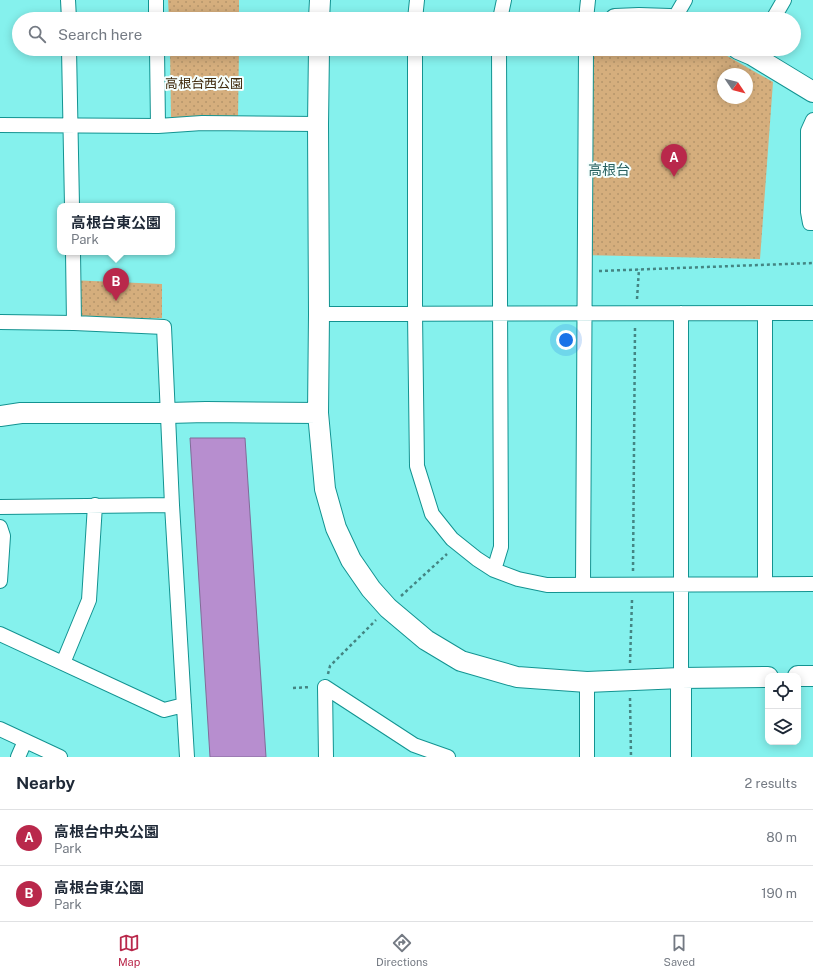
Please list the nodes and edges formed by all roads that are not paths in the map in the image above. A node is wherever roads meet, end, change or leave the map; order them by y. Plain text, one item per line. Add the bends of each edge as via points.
1 (68, 0) edge
2 (156, 0) edge
3 (320, 0) edge
4 (417, 0) edge
5 (504, 0) edge
6 (588, 0) edge
7 (685, 0) edge
8 (784, 0) edge
9 (69, 12) edge
10 (156, 12) edge
11 (319, 12) edge
12 (416, 12) edge
13 (501, 12) edge
14 (587, 12) edge
15 (678, 12) edge
16 (777, 12) edge
17 (69, 56) edge
18 (157, 56) edge
19 (319, 56) edge
20 (415, 56) edge
21 (499, 56) edge
22 (586, 56) edge
23 (756, 56) edge
24 (813, 92) edge
25 (813, 120) edge
26 (318, 124) junction
27 (0, 125) edge
28 (71, 125) junction
29 (158, 126) junction
30 (72, 203) edge
31 (813, 223) edge
32 (73, 255) edge
33 (681, 313) junction
34 (765, 313) junction
35 (813, 313) edge
36 (320, 314) junction
37 (415, 314) junction
38 (500, 314) junction
39 (585, 314) junction
40 (0, 322) edge
41 (74, 323) junction
42 (168, 413) junction
43 (318, 414) junction
44 (0, 416) edge
45 (95, 505) junction
46 (172, 505) junction
47 (0, 507) edge
48 (0, 527) edge
49 (494, 570) junction
50 (0, 581) edge
51 (583, 584) junction
52 (680, 584) junction
53 (764, 584) junction
54 (813, 584) edge
55 (0, 634) edge
56 (63, 663) junction
57 (801, 676) edge
58 (813, 676) edge
59 (765, 677) edge
60 (681, 678) junction
61 (587, 682) junction
62 (184, 705) junction
63 (0, 729) edge
64 (25, 741) junction
65 (414, 751) edge
66 (18, 757) edge
67 (60, 757) edge
68 (187, 757) edge
69 (326, 757) edge
70 (448, 757) edge
71 (587, 757) edge
72 (681, 757) edge

1 - 9 street
2 - 10 street
3 - 11 street
4 - 12 street
5 - 13 street
6 - 14 street
7 - 15 street
8 - 16 street
17 - 28 street
18 - 29 street
19 - 26 street
20 - 37 street
21 - 38 street
22 - 39 street
23 - 24 street
25 - 31 street via 808,131 808,212 810,223
26 - 29 street
26 - 36 street
27 - 28 street
28 - 29 street
28 - 30 street
32 - 41 street
33 - 34 street
33 - 39 street
33 - 52 street
34 - 35 street
34 - 53 street
36 - 37 street
36 - 43 street
37 - 38 street
37 - 49 street via 417,466 432,514 452,539
38 - 39 street
38 - 49 street via 501,547
39 - 51 street
40 - 41 street
41 - 42 street via 164,327
42 - 43 street
42 - 44 street via 21,413
42 - 46 street
43 - 61 street via 325,489 336,528 351,560 388,608 426,640 461,661 517,676
45 - 46 street
45 - 47 street
45 - 56 street via 89,600
46 - 62 street
48 - 50 street
49 - 51 street via 518,580 547,585
51 - 52 street
52 - 53 street
52 - 60 street
53 - 54 street
55 - 56 street
56 - 62 street via 164,710
57 - 58 street
59 - 60 street
60 - 61 street
60 - 72 street
61 - 71 street
62 - 68 street
63 - 64 street
64 - 66 street
64 - 67 street
65 - 69 street via 325,687
65 - 70 street

